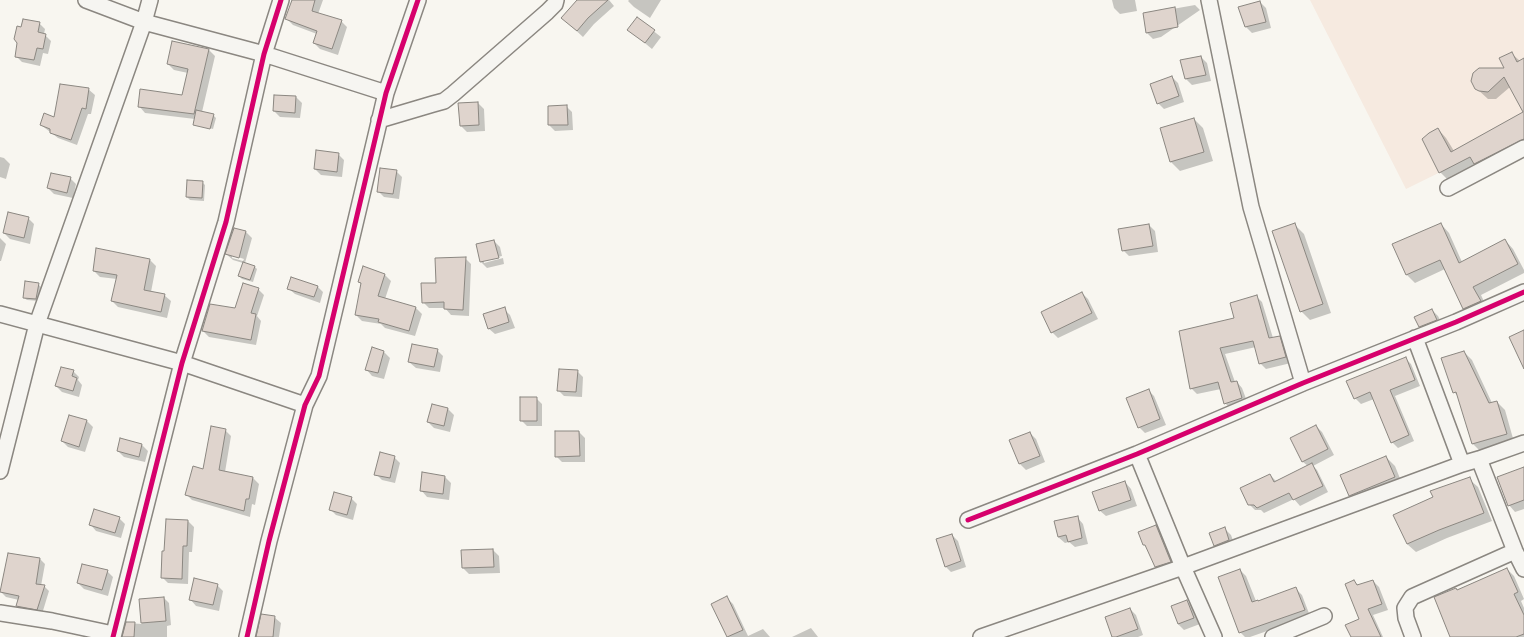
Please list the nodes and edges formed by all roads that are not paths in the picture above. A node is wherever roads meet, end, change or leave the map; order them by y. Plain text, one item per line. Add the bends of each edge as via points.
1 (86, 0) edge
2 (150, 0) edge
3 (280, 0) edge
4 (418, 0) edge
5 (556, 0) edge
6 (1209, 0) edge
7 (144, 22) junction
8 (264, 54) junction
9 (386, 93) junction
10 (380, 120) junction
11 (1524, 148) edge
12 (1448, 188) dead end
13 (1524, 292) edge
14 (0, 314) edge
15 (36, 324) junction
16 (1415, 338) junction
17 (182, 363) junction
18 (1303, 383) junction
19 (305, 405) junction
20 (1524, 443) edge
21 (1137, 454) junction
22 (1479, 459) junction
23 (1462, 464) junction
24 (0, 471) edge
25 (968, 520) dead end
26 (1515, 551) junction
27 (1183, 567) junction
28 (1524, 569) edge
29 (0, 613) edge
30 (1324, 616) dead end
31 (113, 636) edge
32 (247, 637) edge
33 (981, 637) edge
34 (1214, 637) edge
35 (1273, 637) edge
36 (1413, 637) edge

1 - 7 street
2 - 7 street
3 - 8 street
4 - 9 street
5 - 10 street via 547,12 444,101
6 - 18 street via 1251,207
7 - 8 street
7 - 15 street
8 - 9 street
8 - 17 street via 226,222
9 - 10 street
10 - 19 street via 319,376
11 - 12 street
13 - 16 street
14 - 15 street
15 - 17 street
15 - 24 street
16 - 18 street
16 - 23 street
17 - 19 street
17 - 31 street
18 - 21 street
19 - 32 street
20 - 22 street
21 - 25 street
21 - 27 street
22 - 23 street
22 - 26 street
23 - 27 street
26 - 28 street
26 - 36 street via 1412,597 1405,608
27 - 33 street
27 - 34 street
29 - 31 street via 52,621
30 - 35 street

